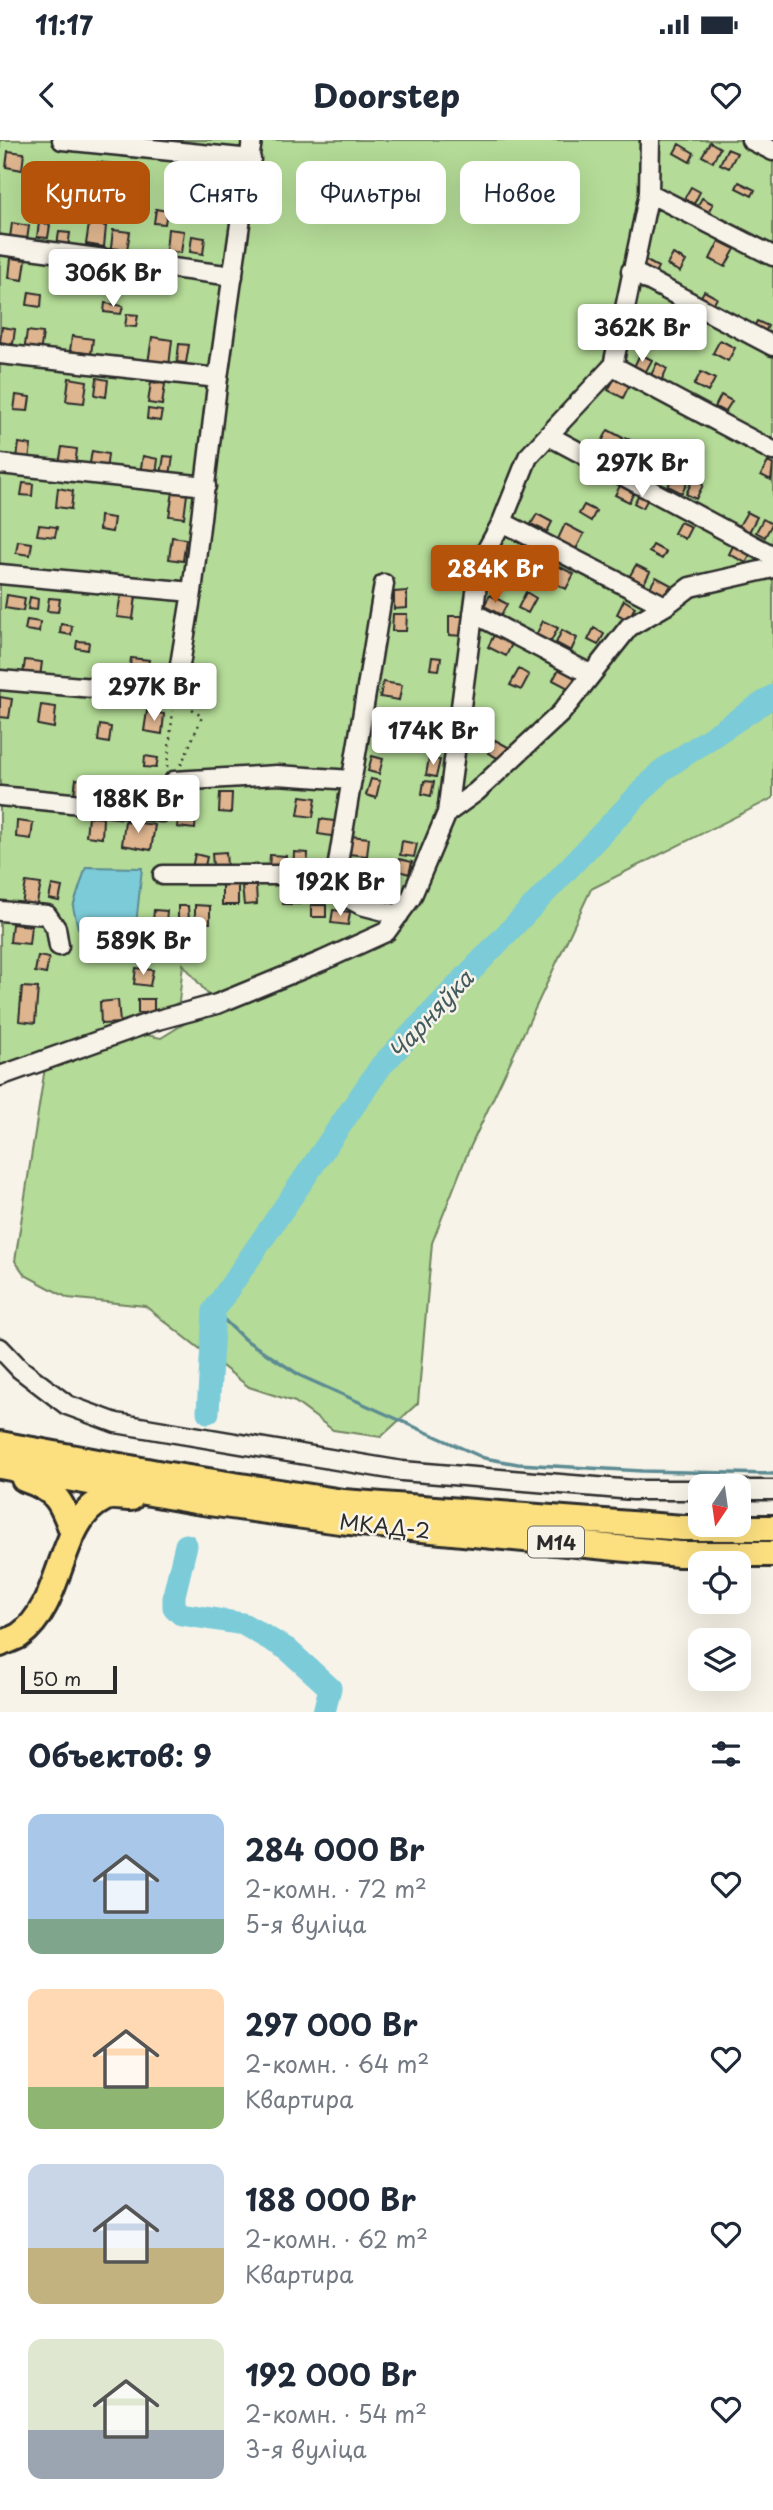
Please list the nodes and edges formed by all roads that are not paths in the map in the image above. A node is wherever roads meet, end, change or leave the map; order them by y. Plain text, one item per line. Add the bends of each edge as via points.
1 (62, 140) edge
2 (252, 140) edge
3 (650, 140) edge
4 (751, 140) edge
5 (773, 152) edge
6 (251, 159) junction
7 (649, 193) junction
8 (0, 245) edge
9 (773, 256) edge
10 (631, 271) junction
11 (233, 276) junction
12 (773, 346) edge
13 (0, 354) edge
14 (613, 366) junction
15 (218, 378) junction
16 (549, 436) junction
17 (773, 451) edge
18 (0, 464) edge
19 (206, 486) junction
20 (502, 522) junction
21 (773, 556) edge
22 (773, 568) edge
23 (0, 574) edge
24 (384, 584) dead end
25 (192, 592) junction
26 (666, 606) junction
27 (473, 613) junction
28 (590, 674) junction
29 (0, 680) edge
30 (170, 777) road end
31 (352, 780) junction
32 (0, 796) edge
33 (162, 812) dead end
34 (447, 813) junction
35 (338, 875) junction
36 (163, 876) dead end
37 (0, 911) edge
38 (399, 915) junction
39 (59, 946) dead end
40 (0, 1076) edge
41 (0, 1348) edge
42 (0, 1444) edge
43 (0, 1468) edge
44 (688, 1490) edge
45 (751, 1490) edge
46 (773, 1490) edge
47 (195, 1501) junction
48 (773, 1528) edge
49 (72, 1531) junction
50 (773, 1554) edge
51 (0, 1644) edge

1 - 6 street
2 - 6 street
3 - 7 street
4 - 5 street
6 - 11 street
7 - 9 street
7 - 10 street
8 - 11 street
10 - 12 street
10 - 14 street
11 - 15 street
13 - 15 street
14 - 16 street
14 - 17 street
15 - 19 street
16 - 20 street via 528,457
16 - 21 street
18 - 19 street
19 - 25 street
20 - 26 street
20 - 27 street via 480,562
22 - 26 street via 690,587
23 - 25 street
24 - 31 street
25 - 29 street via 175,695
26 - 28 street via 629,627
27 - 28 street
27 - 34 street
28 - 34 street via 561,713
30 - 31 street via 277,775
31 - 35 street
32 - 33 street
34 - 38 street via 411,898
35 - 36 street
35 - 38 street via 337,892 361,905
37 - 39 street via 47,915 56,928
38 - 40 street via 386,932 226,1000
41 - 44 street via 20,1370 67,1405 116,1423 402,1471 633,1490
42 - 48 highway, М14 via 343,1502 683,1528
43 - 47 highway, МКАД-2 / М14
43 - 49 highway via 50,1490 64,1507
45 - 46 street
47 - 49 highway via 106,1497 90,1508
47 - 50 highway, МКАД-2 / М14 via 340,1521 665,1553
49 - 51 highway via 65,1559 34,1621

